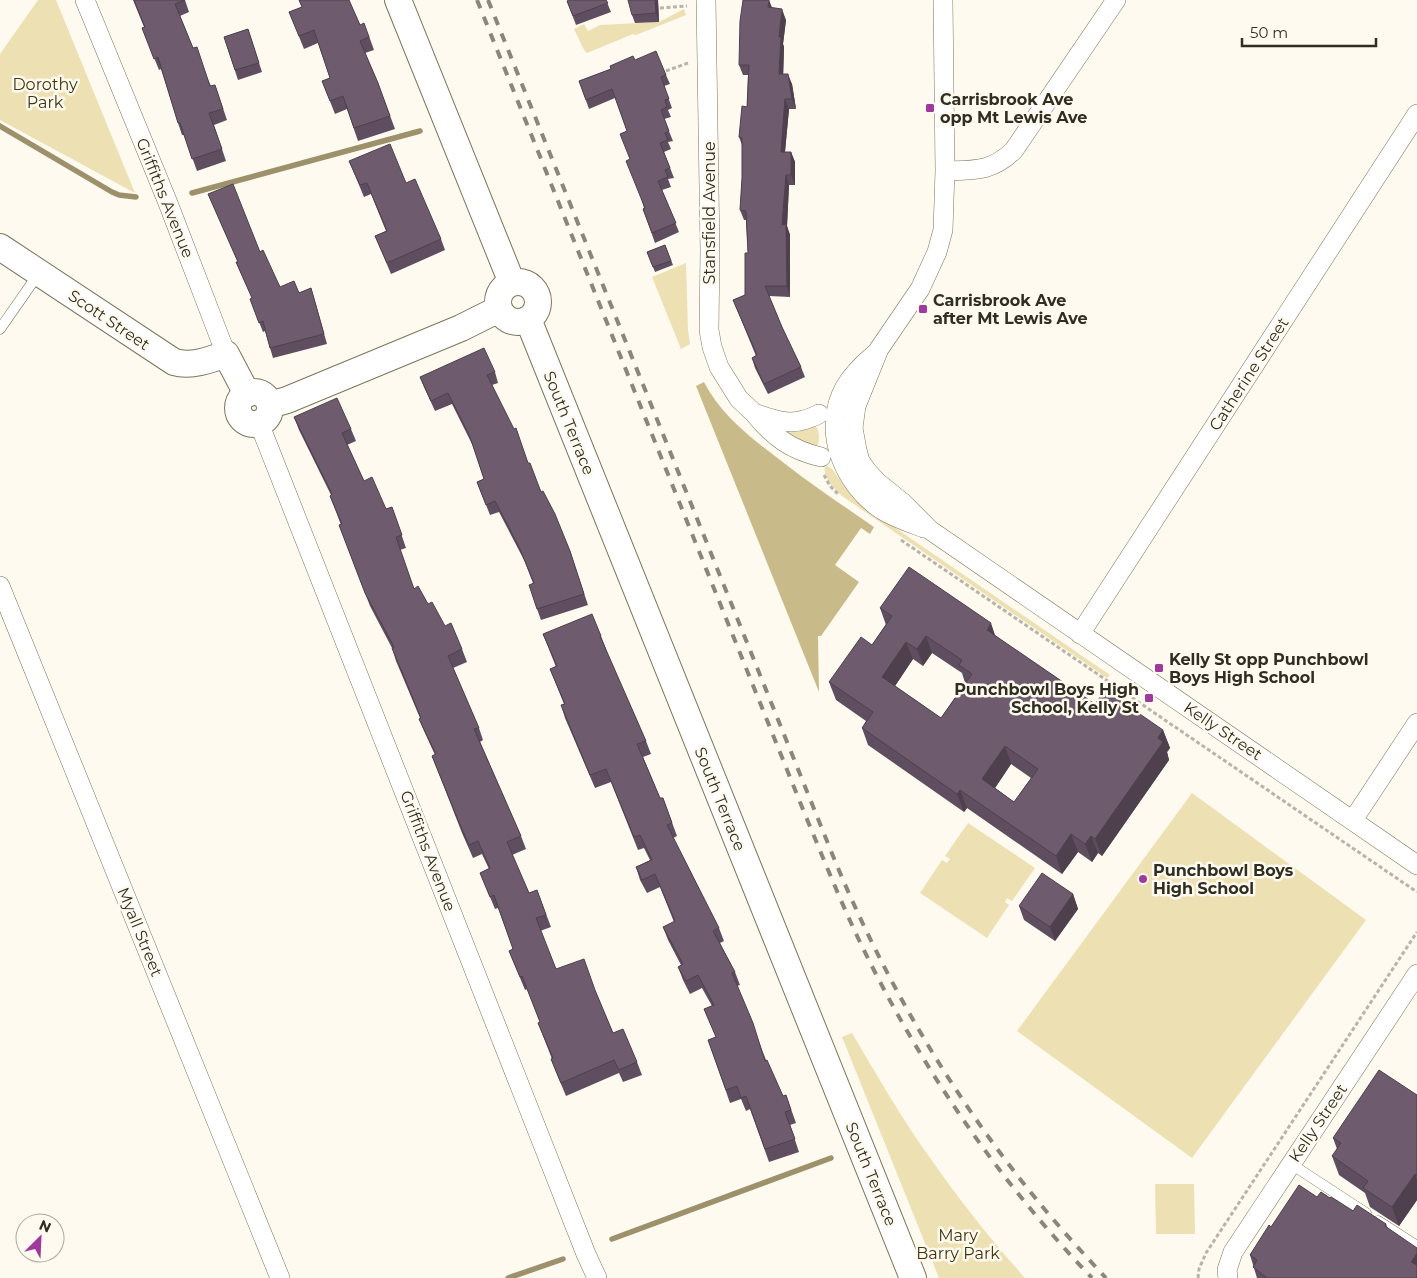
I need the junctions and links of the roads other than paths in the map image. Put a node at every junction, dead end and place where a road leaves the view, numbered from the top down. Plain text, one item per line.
1 (85, 0) edge
2 (398, 0) edge
3 (706, 0) edge
4 (943, 0) edge
5 (1116, 0) edge
6 (1417, 114) edge
7 (946, 171) junction
8 (0, 247) edge
9 (39, 273) junction
10 (512, 283) junction
11 (499, 309) junction
12 (528, 319) junction
13 (0, 329) edge
14 (226, 354) junction
15 (259, 407) junction
16 (754, 414) junction
17 (819, 414) dead end
18 (822, 464) road end
19 (0, 586) edge
20 (1080, 634) junction
21 (1417, 723) edge
22 (1353, 820) junction
23 (1417, 865) edge
24 (1417, 974) edge
25 (1291, 1164) junction
26 (1417, 1246) edge
27 (1228, 1277) edge
28 (280, 1278) edge
29 (597, 1278) edge
30 (912, 1278) edge

1 - 14 street, Griffiths Avenue
2 - 10 street
3 - 16 street, Stansfield Avenue
4 - 7 street, Kelly Street
5 - 7 street
6 - 20 street, Catherine Street
7 - 20 street, Kelly Street
8 - 9 street, Scott Street
9 - 13 lane
9 - 14 street, Scott Street
10 - 11 street
10 - 12 street
11 - 12 street
11 - 15 street
12 - 30 street, South Terrace
14 - 15 street, Griffiths Avenue
15 - 29 street, Griffiths Avenue
16 - 17 street
16 - 18 street, Stansfield Avenue
19 - 28 street, Myall Street
20 - 22 street, Kelly Street
21 - 22 street
22 - 23 street, Kelly Street
24 - 25 street, Kelly Street
25 - 26 lane
25 - 27 street, Kelly Street

